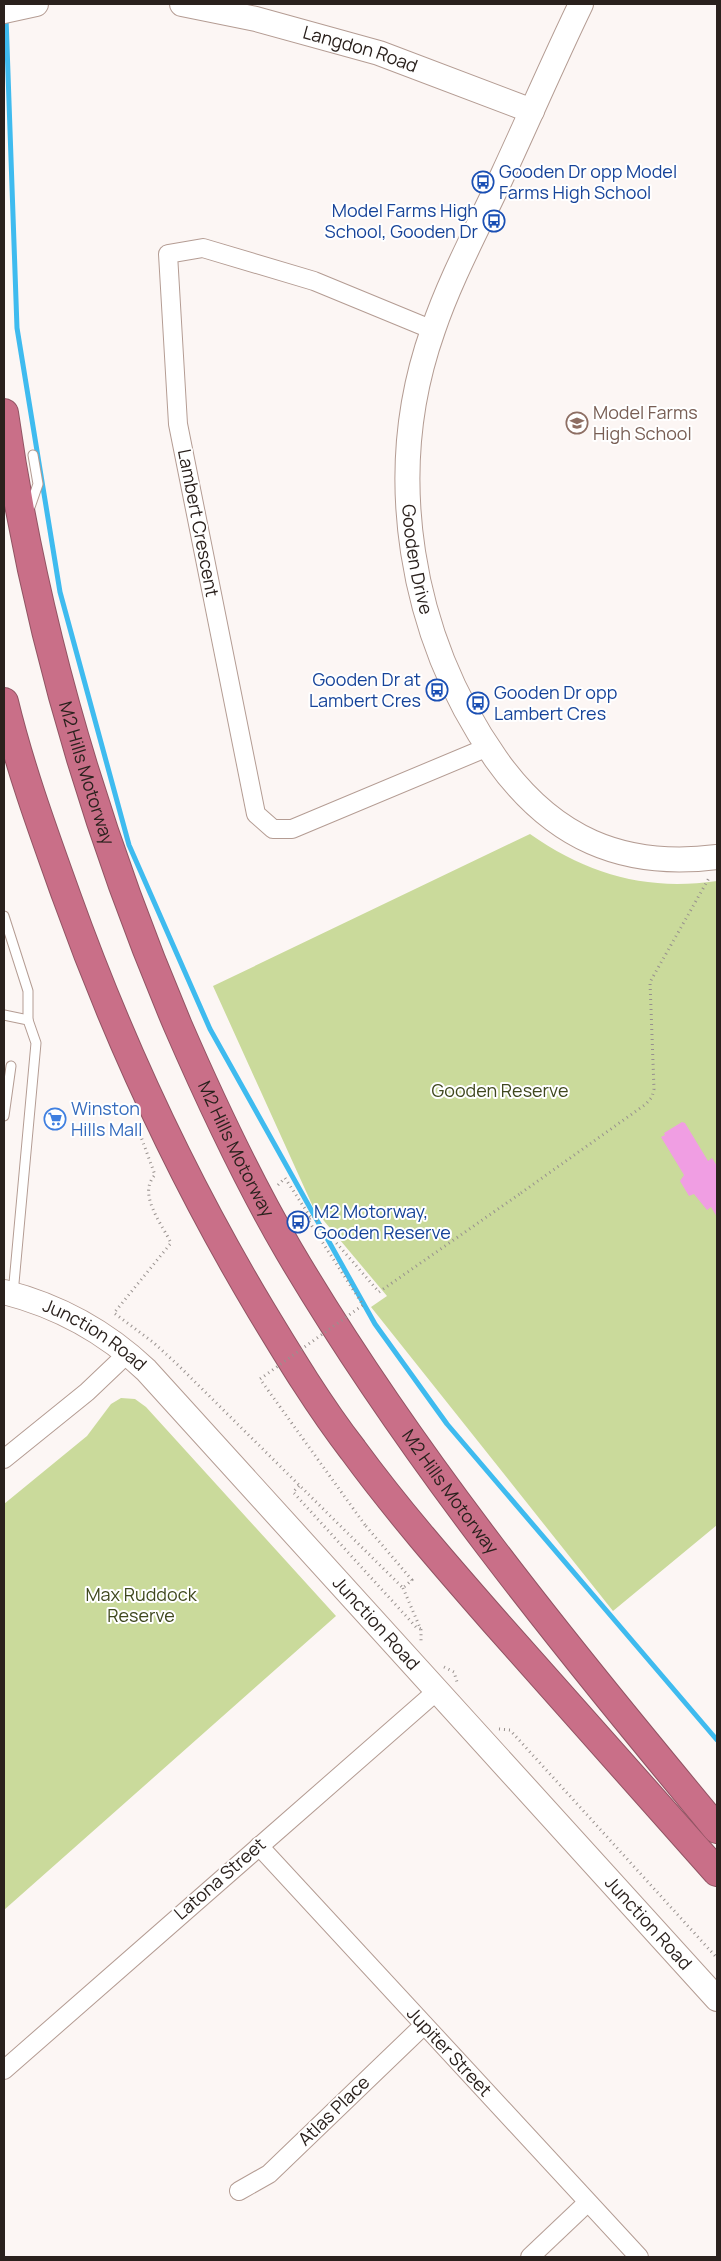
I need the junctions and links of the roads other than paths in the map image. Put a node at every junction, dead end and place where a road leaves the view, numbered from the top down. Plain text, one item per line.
1 (36, 4) edge
2 (182, 4) edge
3 (581, 4) edge
4 (7, 10) edge
5 (532, 111) junction
6 (433, 330) junction
7 (4, 413) edge
8 (33, 455) dead end
9 (23, 529) junction
10 (4, 702) edge
11 (488, 747) junction
12 (713, 868) edge
13 (4, 916) edge
14 (4, 1016) edge
15 (28, 1020) junction
16 (12, 1066) dead end
17 (4, 1116) edge
18 (8, 1293) edge
19 (128, 1353) junction
20 (4, 1459) edge
21 (448, 1687) junction
22 (717, 1829) edge
23 (259, 1846) junction
24 (717, 1872) edge
25 (717, 1999) edge
26 (424, 2025) junction
27 (4, 2070) edge
28 (238, 2191) dead end
29 (587, 2202) junction
30 (530, 2257) edge
31 (639, 2257) edge

1 - 4 street
2 - 5 street, Langdon Road
3 - 5 street, Gooden Drive
5 - 6 street, Gooden Drive
6 - 11 street, Gooden Drive
6 - 11 street, Lambert Crescent
7 - 9 highway, M2 Hills Motorway
8 - 9 lane
9 - 22 highway, M2 Hills Motorway
10 - 24 highway
11 - 12 street, Gooden Drive
13 - 15 lane
14 - 15 lane
15 - 18 lane
16 - 17 lane
18 - 19 street, Junction Road
19 - 20 street
19 - 21 street, Junction Road
21 - 23 street, Latona Street
21 - 25 street, Junction Road
23 - 26 street, Jupiter Street
23 - 27 street, Latona Street
26 - 28 street, Atlas Place
26 - 29 street, Jupiter Street
29 - 30 street
29 - 31 street, Jupiter Street

